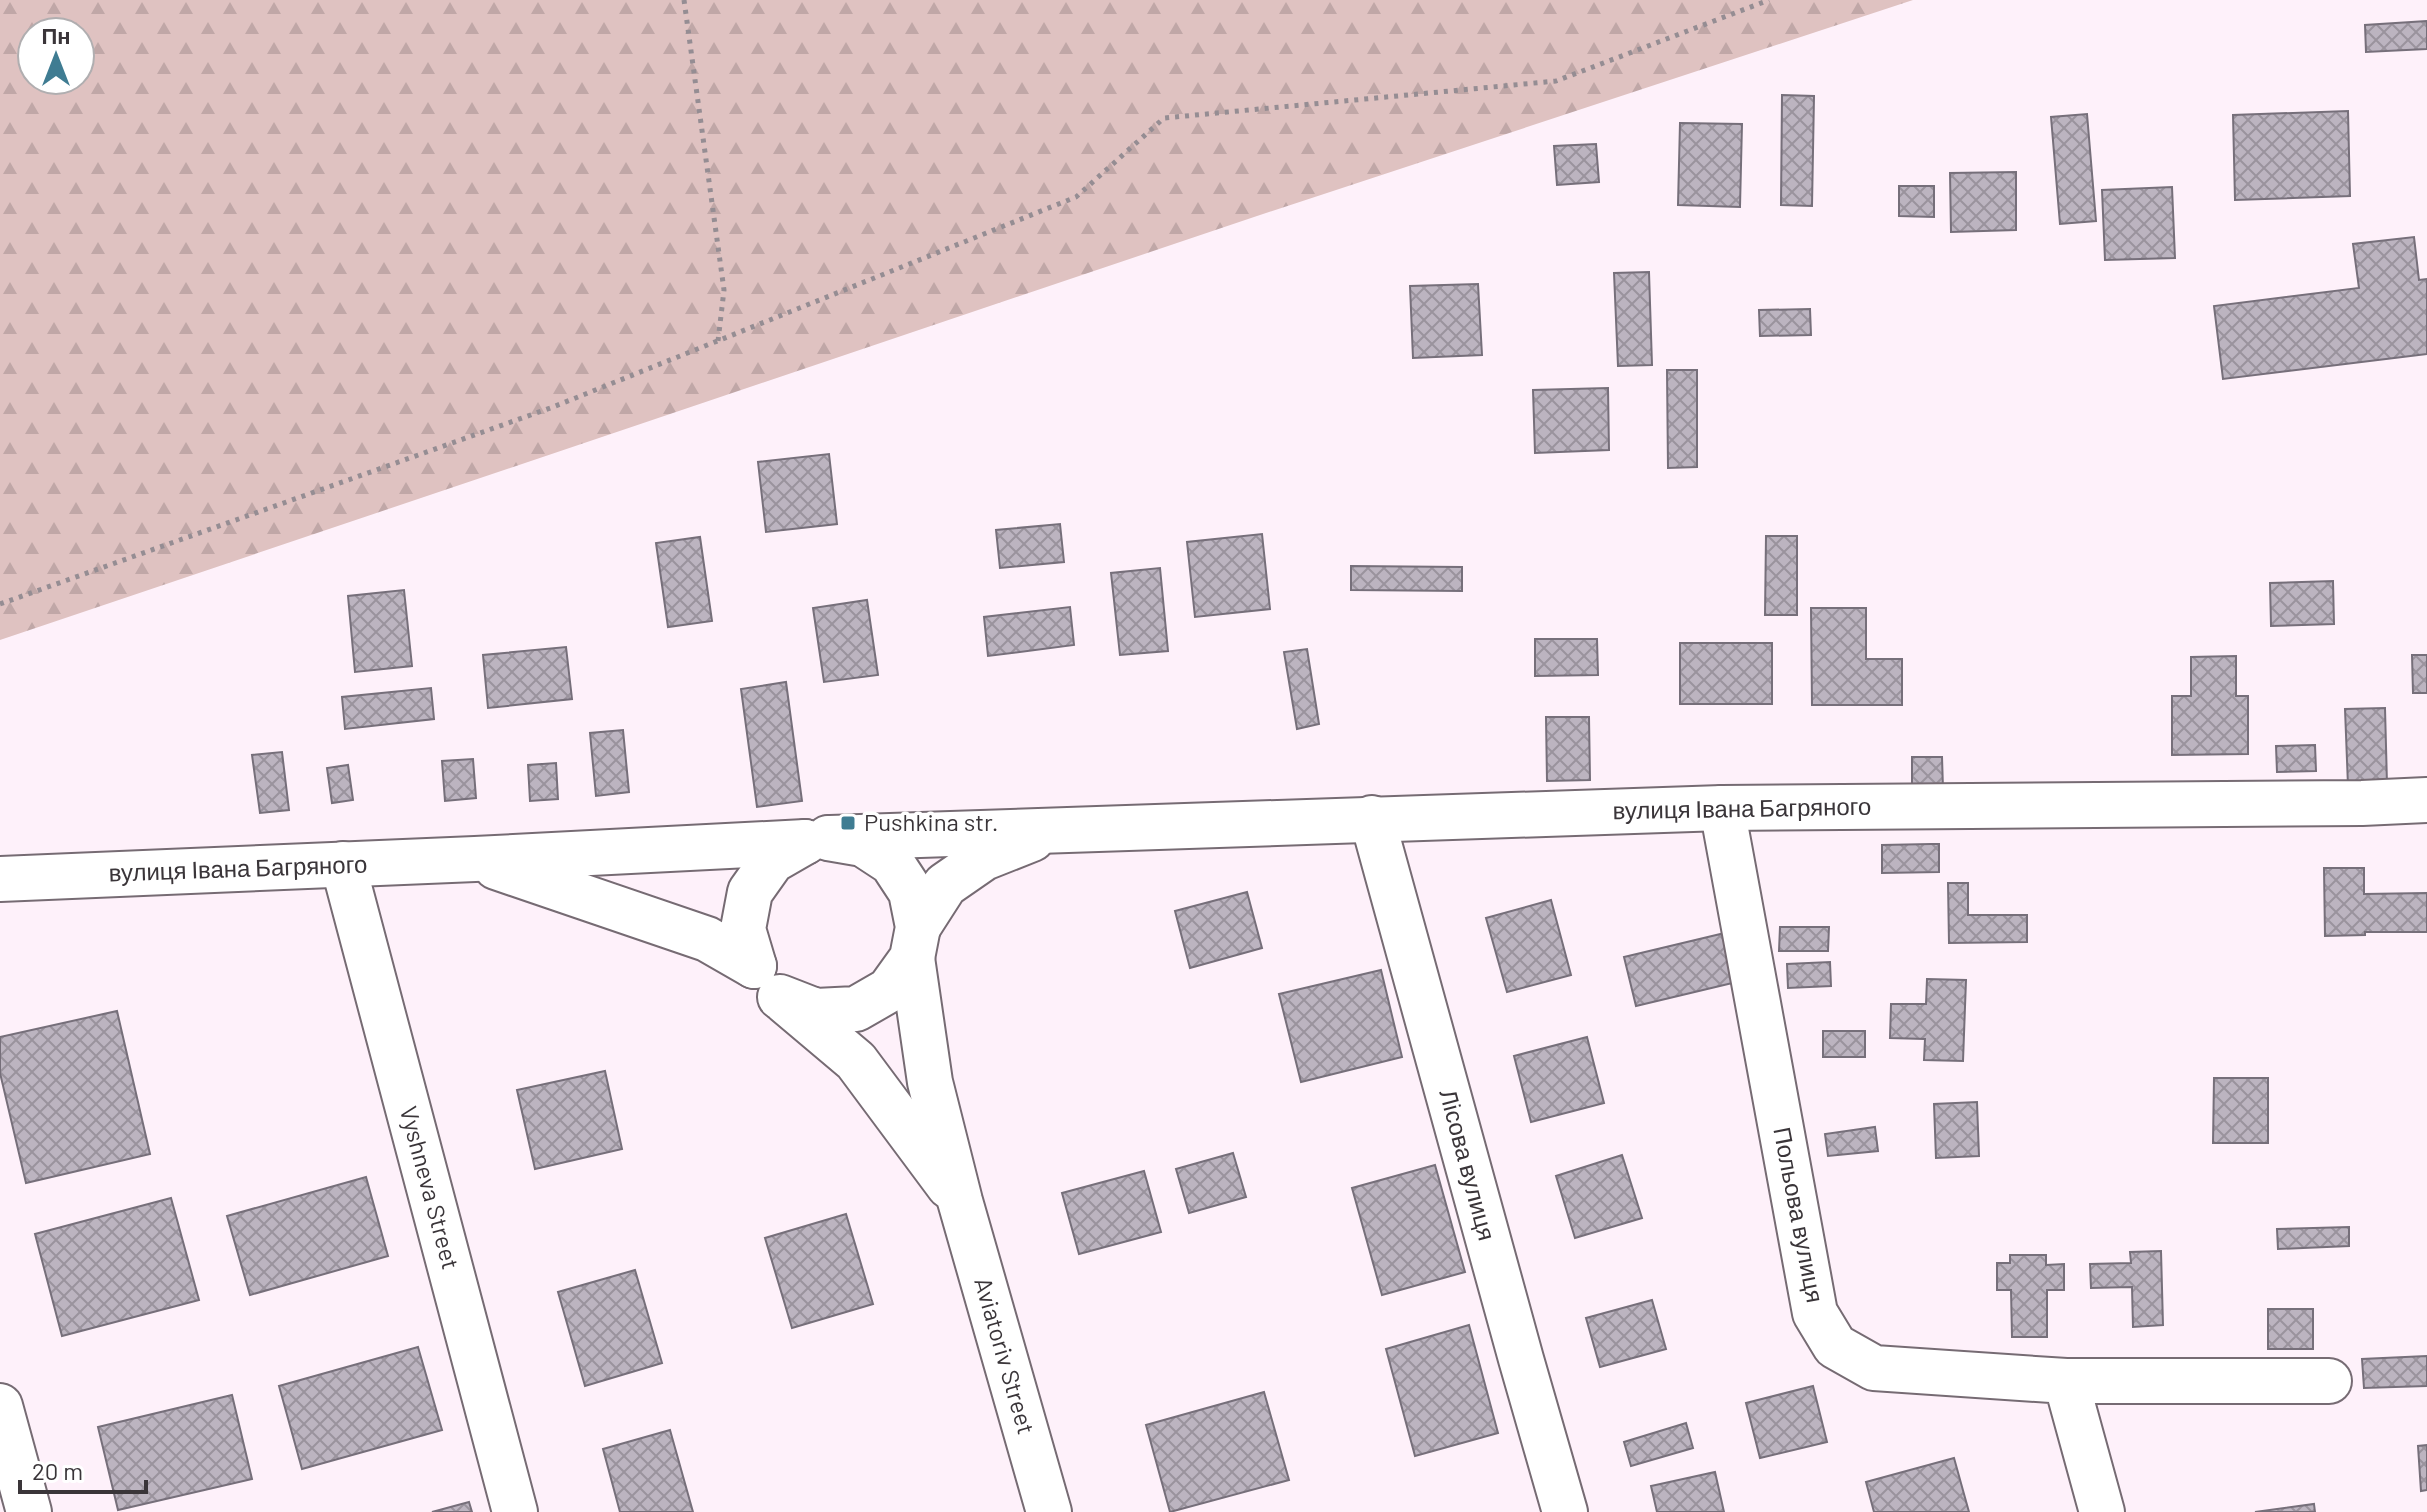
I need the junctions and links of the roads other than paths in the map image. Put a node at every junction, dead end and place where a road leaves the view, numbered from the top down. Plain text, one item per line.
1 (2427, 800) edge
2 (1722, 808) junction
3 (1372, 818) junction
4 (1057, 829) junction
5 (817, 840) junction
6 (475, 859) junction
7 (343, 864) junction
8 (0, 879) edge
9 (915, 942) junction
10 (767, 981) junction
11 (960, 1201) junction
12 (2066, 1381) junction
13 (2329, 1381) dead end
14 (0, 1406) edge
15 (29, 1512) edge
16 (515, 1512) edge
17 (1049, 1512) edge
18 (1565, 1512) edge
19 (2102, 1512) edge

1 - 2 street, вулиця Івана Багряного
2 - 3 street, вулиця Івана Багряного
2 - 12 street, Польова вулиця
3 - 4 street, вулиця Івана Багряного
3 - 18 street, Лісова вулиця
4 - 5 street, вулиця Івана Багряного
4 - 9 street, вулиця Івана Багряного
5 - 6 street, вулиця Івана Багряного
5 - 9 street
5 - 10 street
6 - 7 street, вулиця Івана Багряного
6 - 10 street, вулиця Івана Багряного
7 - 8 street, вулиця Івана Багряного
7 - 16 street, Vyshneva Street
9 - 10 street
9 - 11 street, Aviatoriv Street
10 - 11 street, Aviatoriv Street
11 - 17 street, Aviatoriv Street
12 - 13 street, Польова вулиця
12 - 19 street
14 - 15 street

